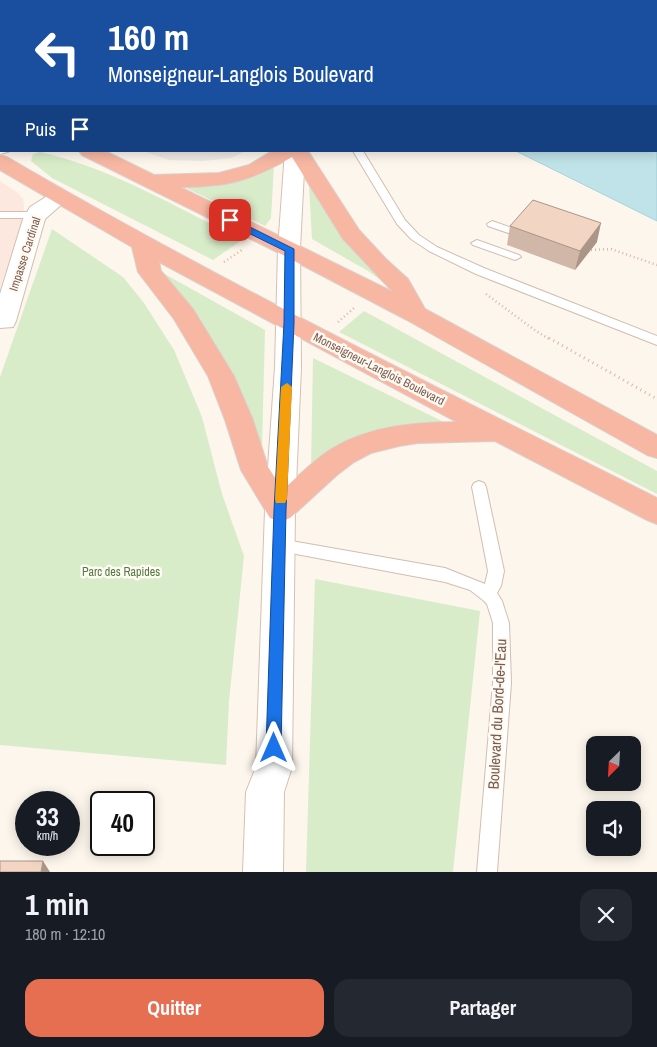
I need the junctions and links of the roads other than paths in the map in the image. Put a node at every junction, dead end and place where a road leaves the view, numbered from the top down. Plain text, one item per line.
1 (90, 152) edge
2 (285, 152) edge
3 (296, 152) edge
4 (297, 152) edge
5 (359, 152) edge
6 (0, 161) edge
7 (151, 182) junction
8 (59, 196) junction
9 (37, 214) junction
10 (0, 218) edge
11 (492, 224) dead end
12 (517, 233) edge
13 (142, 243) junction
14 (477, 243) dead end
15 (289, 249) junction
16 (515, 257) dead end
17 (416, 314) junction
18 (4, 320) dead end
19 (289, 323) junction
20 (657, 341) edge
21 (499, 430) junction
22 (657, 448) edge
23 (479, 487) dead end
24 (280, 510) junction
25 (657, 512) edge
26 (280, 544) junction
27 (486, 593) junction
28 (263, 872) edge
29 (487, 872) edge

1 - 7 highway
2 - 7 highway
3 - 15 street
4 - 17 highway
5 - 20 lane
6 - 8 highway, Monseigneur-Langlois Boulevard
7 - 15 highway
8 - 9 street, Impasse Cardinal
8 - 13 highway, Monseigneur-Langlois Boulevard
9 - 10 lane
9 - 18 street, Impasse Cardinal
11 - 12 lane
13 - 19 highway, Monseigneur-Langlois Boulevard
13 - 24 highway
14 - 16 lane
15 - 17 highway
15 - 19 street
17 - 22 highway
19 - 21 highway, Monseigneur-Langlois Boulevard
19 - 24 street
21 - 24 highway
21 - 25 highway, Monseigneur-Langlois Boulevard
23 - 27 lane
24 - 26 street
26 - 27 lane, Boulevard du Bord-de-l'Eau
26 - 28 street
27 - 29 lane, Boulevard du Bord-de-l'Eau

